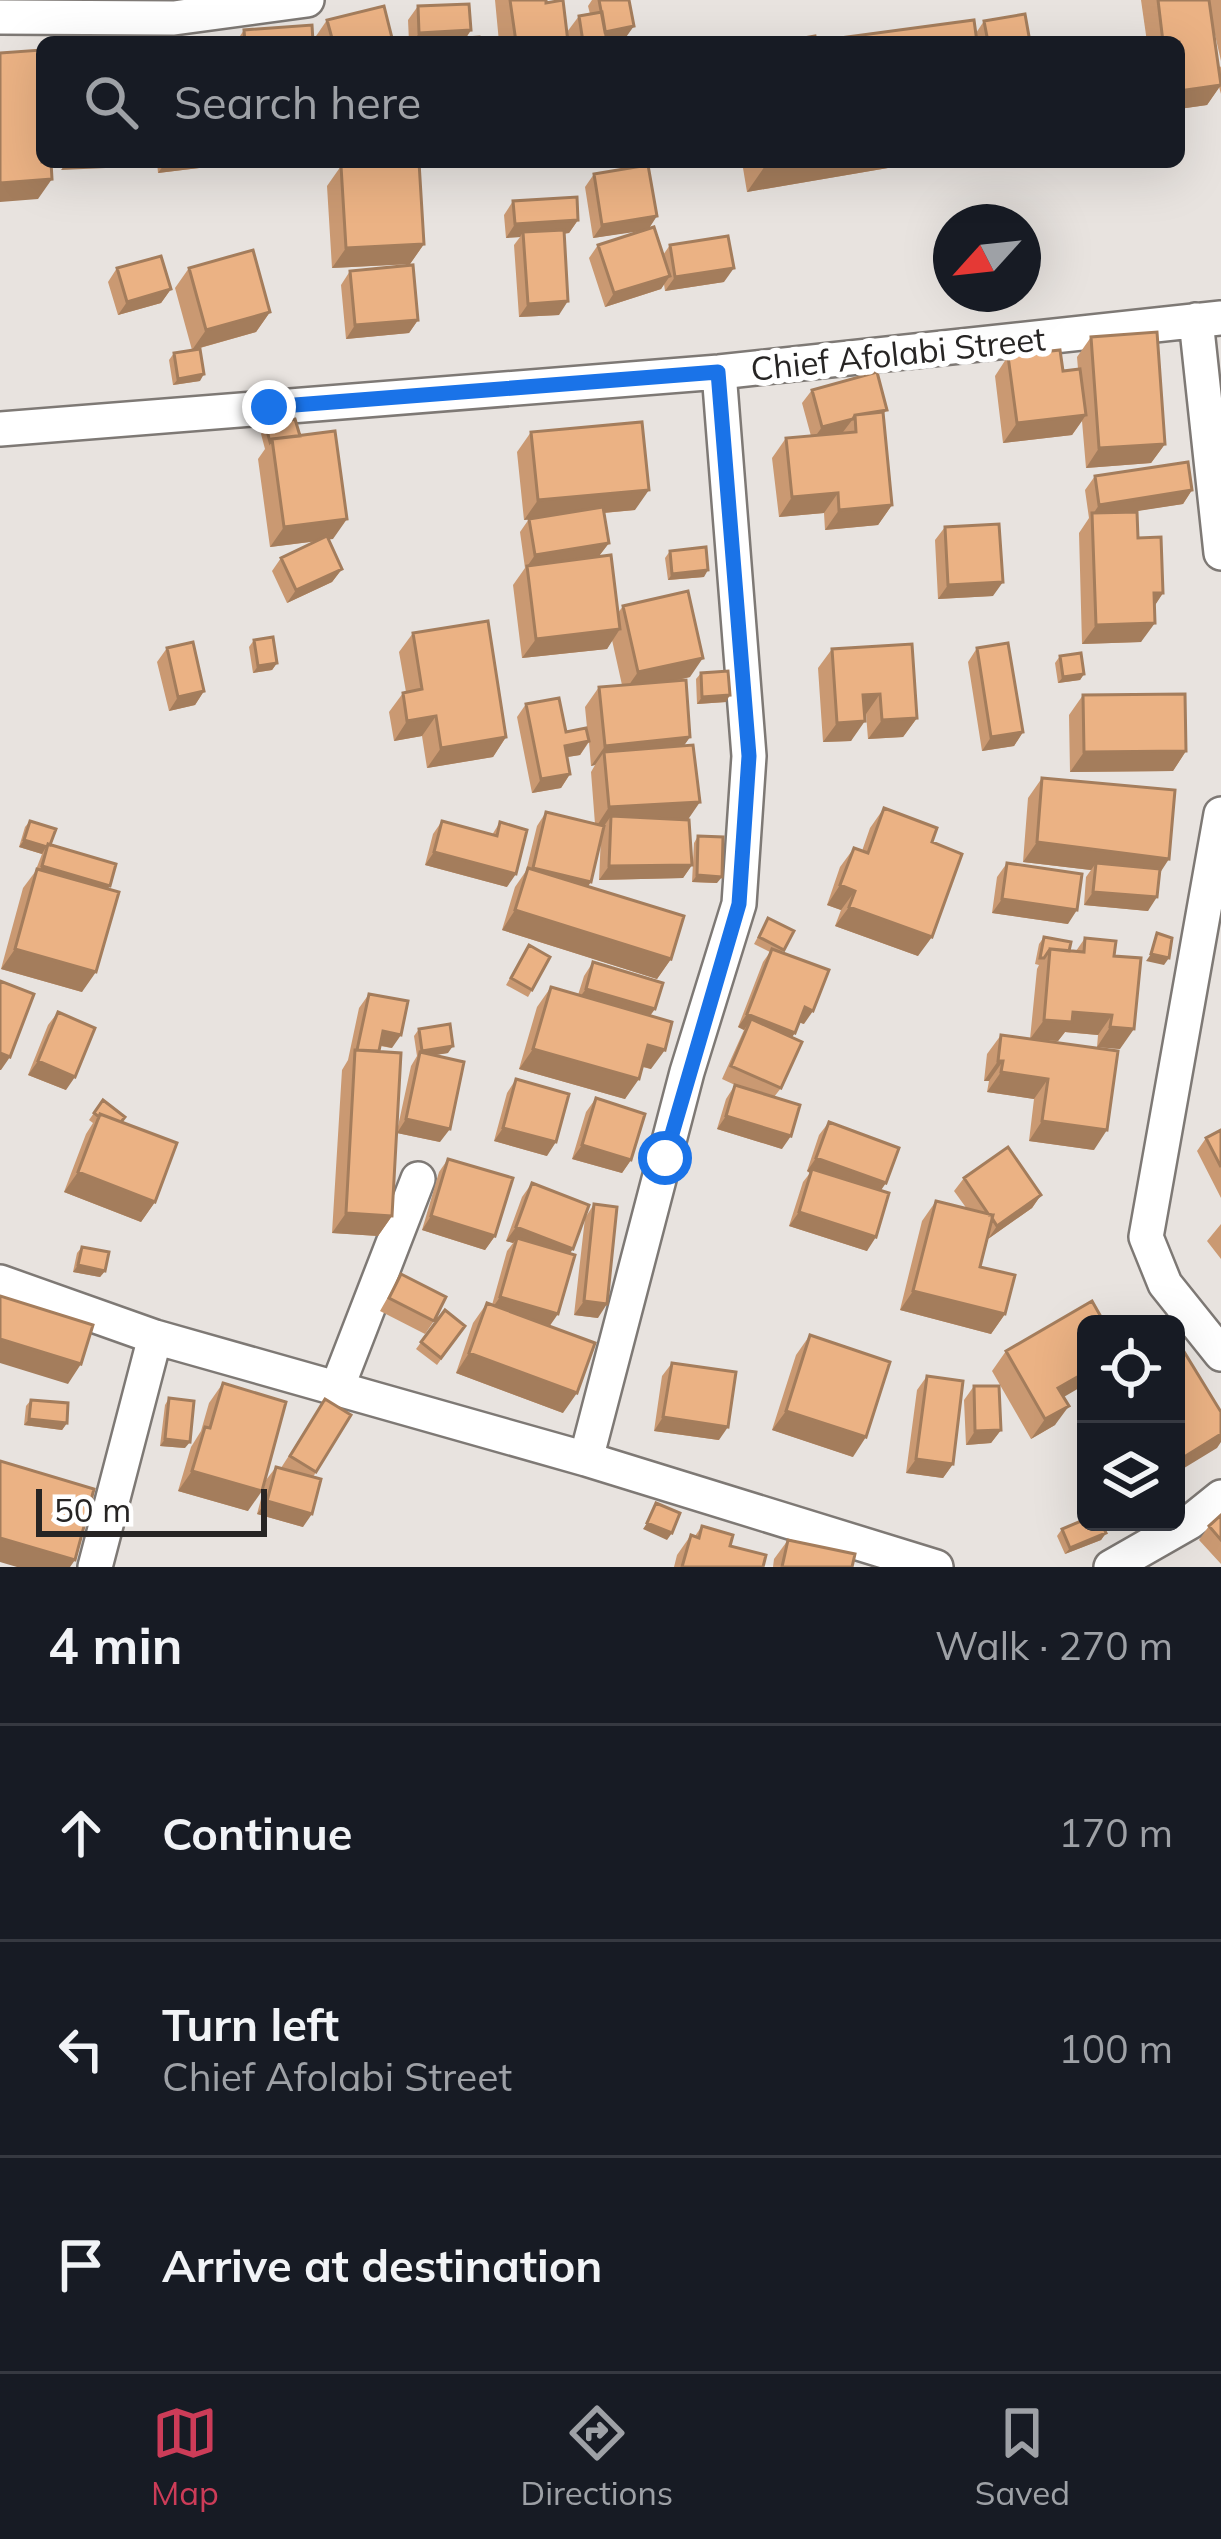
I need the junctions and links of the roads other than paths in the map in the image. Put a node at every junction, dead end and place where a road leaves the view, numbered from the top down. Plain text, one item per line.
1 (307, 0) edge
2 (0, 17) edge
3 (1208, 319) edge
4 (718, 372) junction
5 (0, 429) edge
6 (1221, 553) edge
7 (1221, 814) edge
8 (418, 1178) dead end
9 (0, 1282) edge
10 (154, 1337) junction
11 (1221, 1354) edge
12 (337, 1388) junction
13 (586, 1459) junction
14 (1221, 1497) edge
15 (95, 1567) edge
16 (936, 1567) edge
17 (1111, 1567) edge

1 - 2 street
3 - 4 street, Chief Afolabi Street
3 - 6 street
4 - 5 street, Chief Afolabi Street
4 - 13 street
7 - 11 street
8 - 12 street
9 - 10 street
10 - 12 street
10 - 15 street
12 - 13 street
13 - 16 street
14 - 17 street

